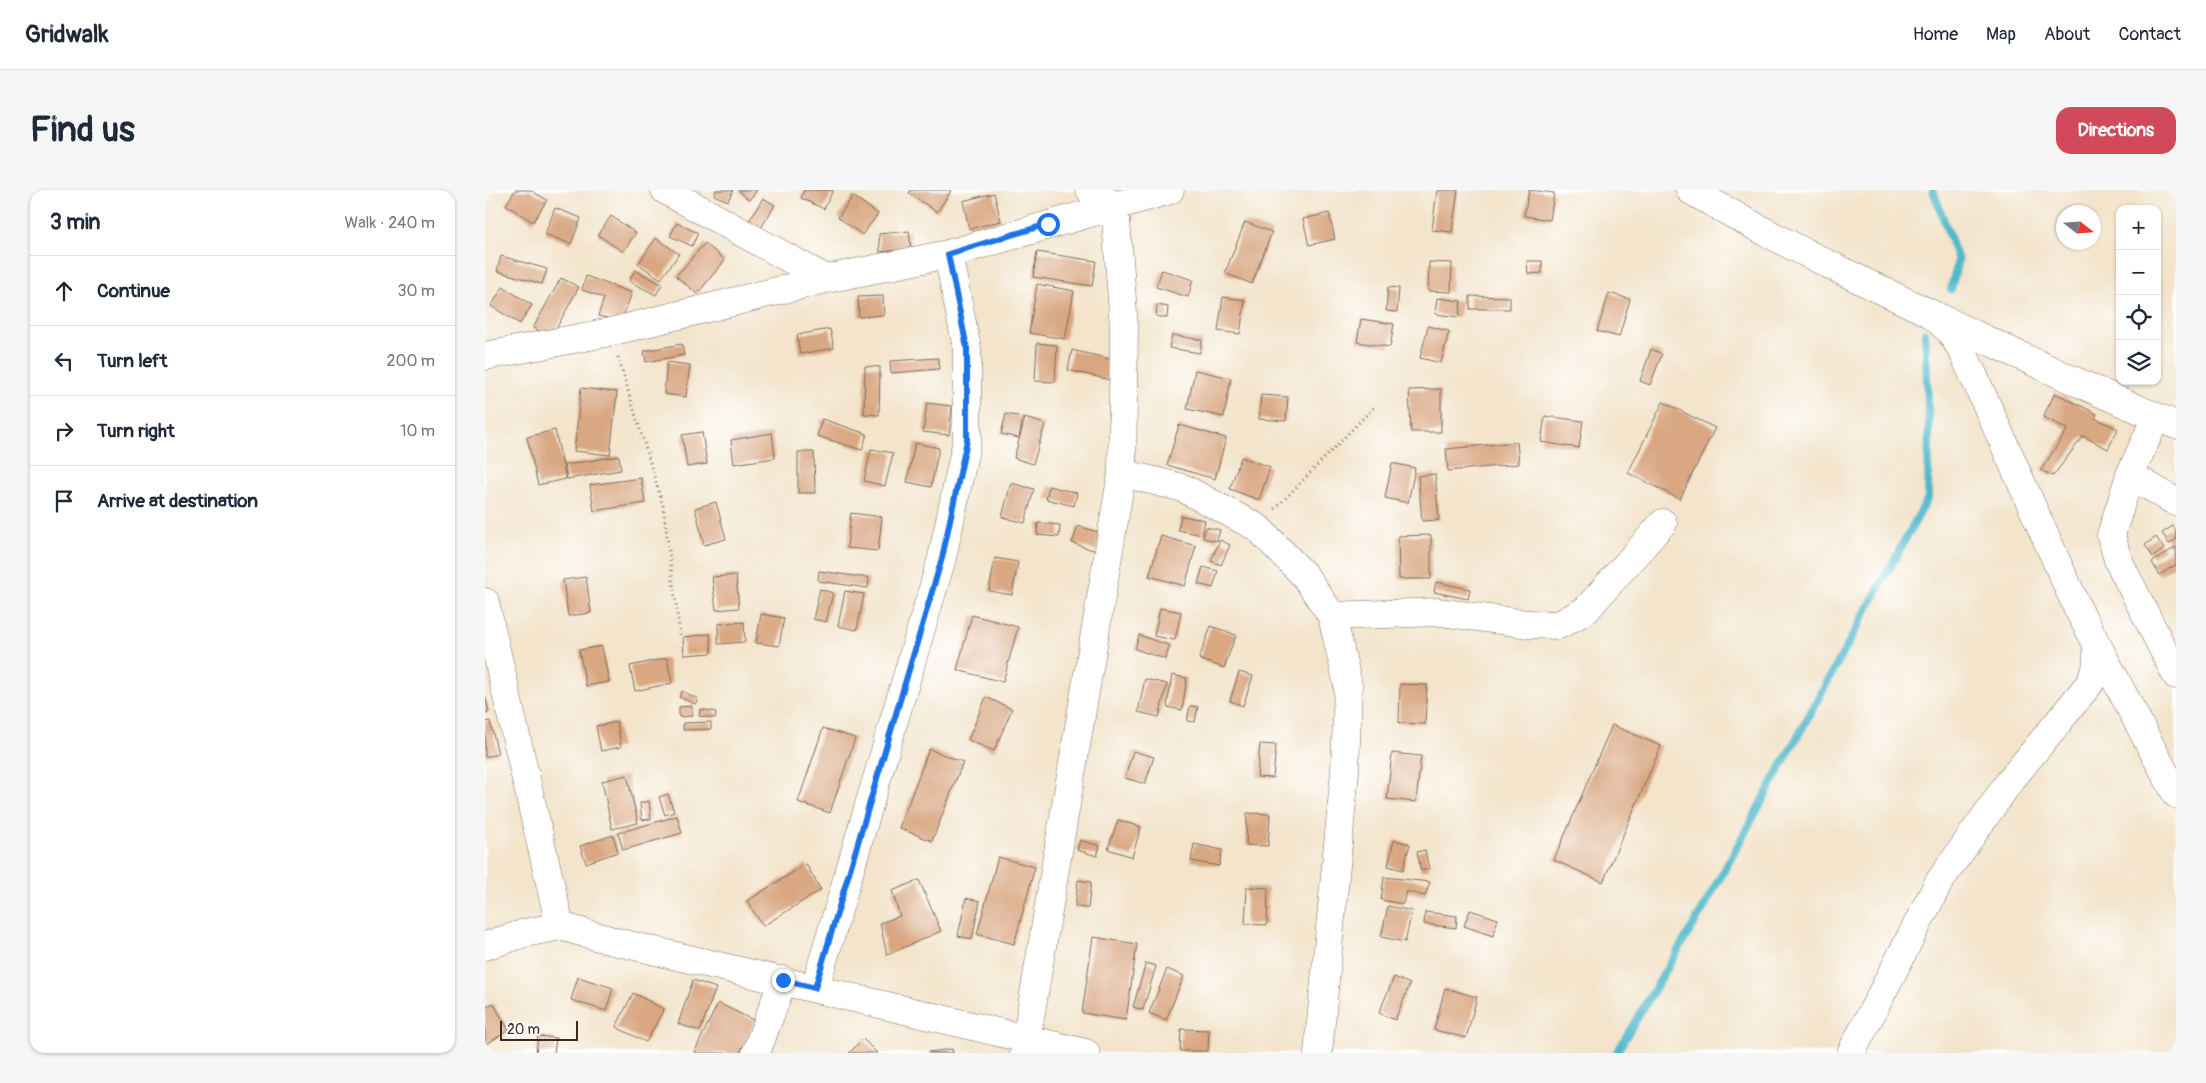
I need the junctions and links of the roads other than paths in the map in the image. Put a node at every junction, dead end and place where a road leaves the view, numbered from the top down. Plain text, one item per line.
1 (665, 190) edge
2 (1090, 190) edge
3 (1170, 190) edge
4 (1690, 190) edge
5 (1115, 206) junction
6 (948, 254) junction
7 (826, 280) junction
8 (1931, 314) junction
9 (485, 356) edge
10 (2166, 421) edge
11 (1122, 473) junction
12 (2129, 474) junction
13 (2176, 502) edge
14 (1663, 522) dead end
15 (485, 602) edge
16 (1331, 616) junction
17 (2097, 647) junction
18 (2176, 675) edge
19 (2176, 794) edge
20 (561, 926) junction
21 (485, 946) edge
22 (783, 980) junction
23 (815, 988) junction
24 (1025, 1045) edge
25 (756, 1053) edge
26 (1086, 1053) edge
27 (1318, 1053) edge
28 (1851, 1053) edge

1 - 7 street
2 - 5 street
3 - 5 street
4 - 8 street
5 - 6 street
5 - 11 street
6 - 7 street
6 - 23 street
7 - 9 street
8 - 10 street
8 - 17 street
10 - 12 street
11 - 16 street
11 - 24 street
12 - 13 street
12 - 18 street
14 - 16 street
15 - 20 street
16 - 27 street
17 - 19 street
17 - 28 street
20 - 21 street
20 - 22 street
22 - 23 street
22 - 25 street
23 - 24 street
24 - 26 street

